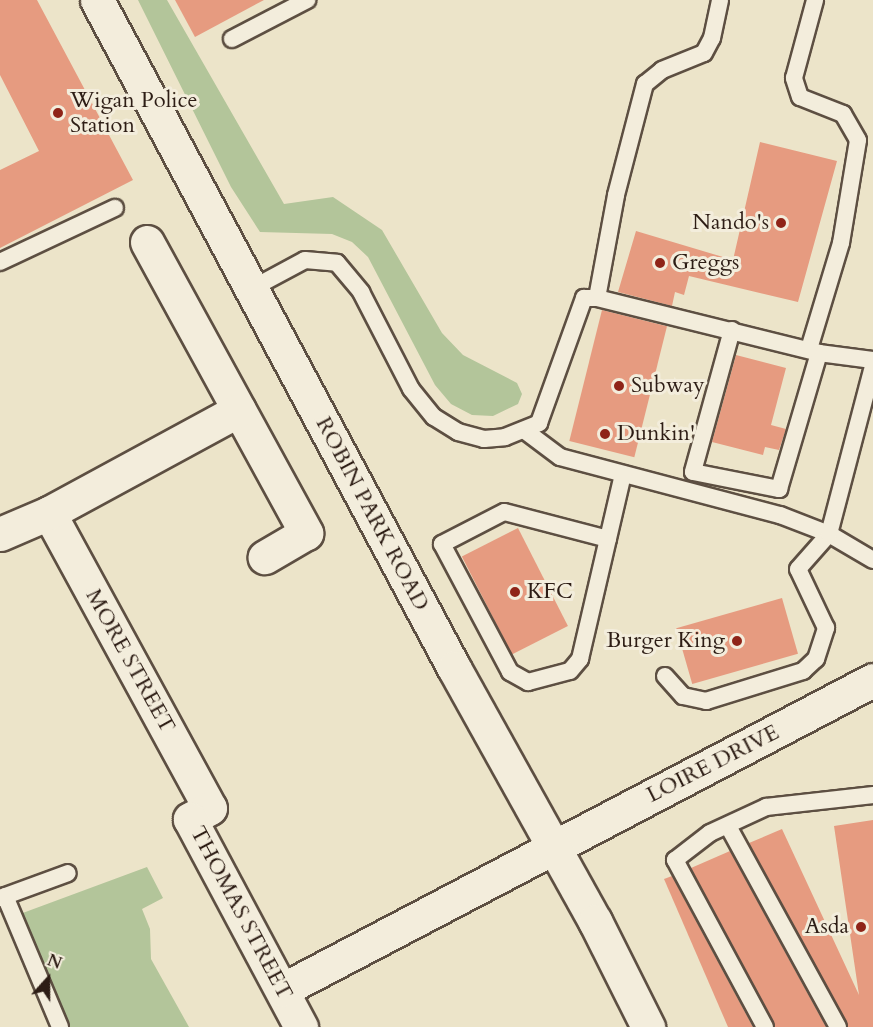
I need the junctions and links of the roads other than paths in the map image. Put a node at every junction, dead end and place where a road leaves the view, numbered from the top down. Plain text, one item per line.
1 (97, 0) edge
2 (307, 0) edge
3 (720, 0) edge
4 (814, 0) edge
5 (232, 39) dead end
6 (115, 208) dead end
7 (147, 242) dead end
8 (0, 262) edge
9 (251, 289) junction
10 (597, 298) junction
11 (732, 330) junction
12 (814, 351) junction
13 (873, 360) edge
14 (873, 366) edge
15 (239, 410) junction
16 (524, 429) junction
17 (623, 474) junction
18 (49, 513) junction
19 (3, 524) edge
20 (829, 534) junction
21 (608, 539) junction
22 (265, 557) dead end
23 (873, 560) edge
24 (665, 676) dead end
25 (873, 680) edge
26 (873, 795) edge
27 (210, 808) joint
28 (728, 826) junction
29 (554, 847) junction
30 (68, 873) dead end
31 (3, 897) edge
32 (282, 990) junction
33 (60, 1027) edge
34 (301, 1027) edge
35 (648, 1027) edge
36 (765, 1027) edge
37 (838, 1027) edge

1 - 9 street, ROBIN PARK ROAD
2 - 5 lane
3 - 10 lane
4 - 12 lane
6 - 8 lane
7 - 15 street
9 - 16 lane
9 - 29 street, ROBIN PARK ROAD
10 - 11 lane
10 - 16 lane
11 - 12 lane
11 - 12 lane
12 - 13 lane
14 - 20 lane
15 - 18 street
15 - 22 street
16 - 17 lane
17 - 20 lane
17 - 21 lane
18 - 19 street
18 - 27 street, MORE STREET
20 - 23 lane
20 - 24 lane
21 - 21 lane
25 - 29 street, LOIRE DRIVE
26 - 28 lane
27 - 32 street, THOMAS STREET
28 - 36 lane
28 - 37 lane
29 - 32 street, LOIRE DRIVE
29 - 35 street, ROBIN PARK ROAD
30 - 31 lane
31 - 33 lane
32 - 34 street, THOMAS STREET

